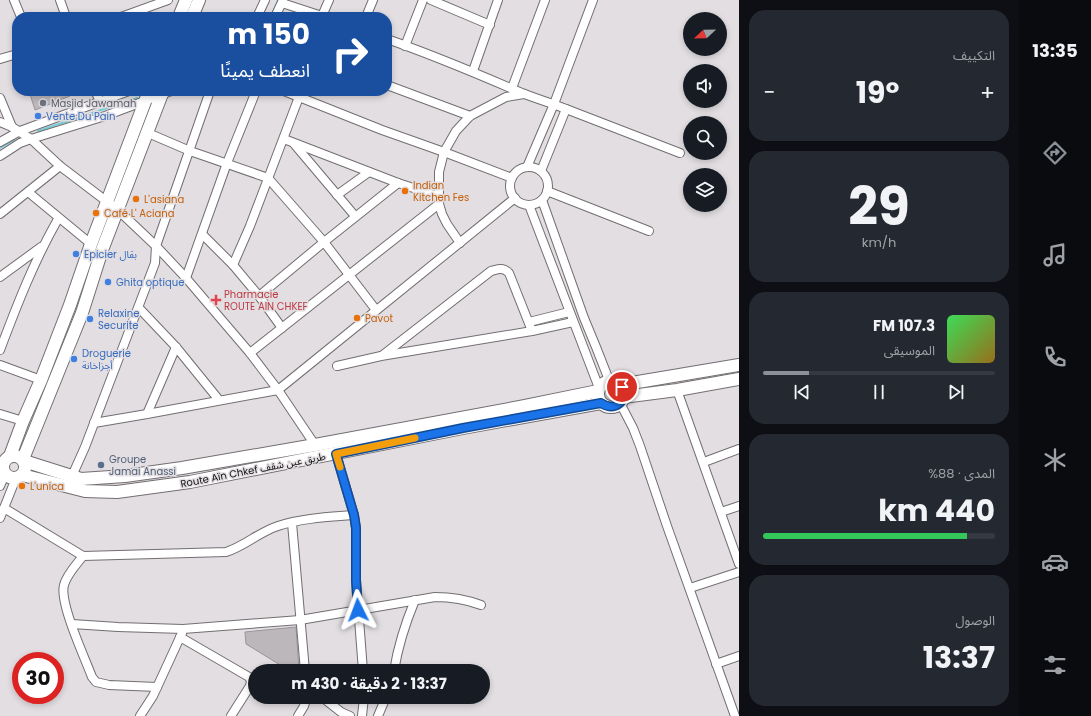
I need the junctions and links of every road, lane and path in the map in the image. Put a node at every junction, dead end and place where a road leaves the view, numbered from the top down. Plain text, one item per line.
1 (14, 0) edge
2 (60, 0) edge
3 (168, 0) edge
4 (186, 0) edge
5 (199, 0) edge
6 (265, 0) edge
7 (329, 0) edge
8 (374, 0) edge
9 (423, 0) edge
10 (431, 0) edge
11 (498, 0) edge
12 (593, 0) edge
13 (543, 1) edge
14 (282, 2) edge
15 (18, 12) edge
16 (64, 12) edge
17 (135, 12) edge
18 (181, 12) edge
19 (194, 12) edge
20 (259, 12) edge
21 (277, 12) edge
22 (311, 12) edge
23 (324, 12) edge
24 (368, 12) edge
25 (490, 25) junction
26 (392, 41) edge
27 (405, 46) junction
28 (12, 55) edge
29 (0, 59) edge
30 (473, 71) junction
31 (392, 87) edge
32 (512, 88) junction
33 (525, 94) junction
34 (98, 96) edge
35 (114, 96) edge
36 (147, 96) edge
37 (163, 96) edge
38 (208, 96) edge
39 (254, 96) edge
40 (298, 96) edge
41 (305, 96) edge
42 (0, 98) edge
43 (303, 98) junction
44 (100, 101) junction
45 (554, 104) junction
46 (566, 109) junction
47 (470, 116) junction
48 (0, 122) edge
49 (12, 127) junction
50 (20, 131) junction
51 (148, 133) junction
52 (31, 139) junction
53 (284, 139) junction
54 (0, 142) edge
55 (294, 144) junction
56 (190, 151) junction
57 (444, 152) junction
58 (680, 153) dead end
59 (0, 156) edge
60 (227, 164) junction
61 (60, 166) junction
62 (527, 167) junction
63 (540, 170) junction
64 (369, 172) junction
65 (268, 178) junction
66 (512, 178) junction
67 (398, 183) junction
68 (547, 191) junction
69 (28, 192) junction
70 (337, 195) junction
71 (515, 198) junction
72 (438, 200) junction
73 (542, 200) junction
74 (107, 202) junction
75 (529, 205) junction
76 (118, 210) junction
77 (0, 214) edge
78 (355, 216) junction
79 (58, 218) junction
80 (649, 231) dead end
81 (202, 234) junction
82 (324, 242) junction
83 (460, 243) junction
84 (91, 244) junction
85 (43, 246) junction
86 (156, 246) junction
87 (233, 265) junction
88 (349, 275) junction
89 (0, 277) edge
90 (186, 278) junction
91 (259, 296) junction
92 (139, 308) junction
93 (376, 310) junction
94 (570, 312) junction
95 (528, 322) junction
96 (573, 322) junction
97 (282, 328) junction
98 (532, 331) junction
99 (176, 348) junction
100 (0, 350) edge
101 (250, 353) junction
102 (381, 356) junction
103 (0, 365) edge
104 (739, 365) edge
105 (337, 366) dead end
106 (41, 380) junction
107 (739, 380) edge
108 (615, 382) junction
109 (598, 389) junction
110 (278, 390) junction
111 (677, 390) junction
112 (220, 400) junction
113 (622, 400) junction
114 (601, 403) junction
115 (0, 414) edge
116 (148, 414) junction
117 (23, 421) junction
118 (94, 423) junction
119 (315, 445) junction
120 (739, 449) edge
121 (336, 454) junction
122 (6, 456) edge
123 (23, 460) junction
124 (704, 462) junction
125 (9, 473) edge
126 (72, 476) junction
127 (0, 486) edge
128 (739, 506) edge
129 (4, 508) junction
130 (721, 512) junction
131 (354, 515) junction
132 (0, 518) edge
133 (292, 523) junction
134 (82, 556) junction
135 (739, 564) edge
136 (739, 572) edge
137 (690, 588) junction
138 (415, 600) junction
139 (481, 605) dead end
140 (358, 610) junction
141 (300, 620) junction
142 (72, 624) junction
143 (183, 629) junction
144 (180, 637) junction
145 (739, 656) edge
146 (304, 664) edge
147 (362, 664) edge
148 (395, 664) edge
149 (716, 664) junction
150 (157, 687) junction
151 (305, 704) edge
152 (331, 704) edge
153 (363, 704) edge
154 (383, 704) edge
155 (140, 716) edge
156 (231, 716) edge
157 (298, 716) edge
158 (350, 716) edge
159 (362, 716) edge
160 (378, 716) edge
161 (736, 716) edge

1 - 15 street
2 - 16 street
3 - 17 street
4 - 18 main road
5 - 19 main road
6 - 20 street
7 - 23 street
8 - 24 street
9 - 27 street
10 - 25 street
11 - 25 street
12 - 45 street
13 - 32 street
14 - 21 street
14 - 22 street
25 - 30 street
26 - 27 street
27 - 30 street
28 - 29 street
30 - 32 street
31 - 47 street
32 - 33 street
33 - 45 street
33 - 47 street
34 - 44 street
35 - 44 street
36 - 52 street
36 - 74 main road
37 - 51 main road
38 - 56 street
39 - 60 street
40 - 43 street
41 - 43 street
42 - 49 street
43 - 53 street
43 - 57 street
44 - 50 street
45 - 46 street
45 - 62 street
46 - 58 street
46 - 63 street
47 - 57 street
48 - 49 street
49 - 50 street
50 - 52 street
50 - 54 street
51 - 56 street
51 - 76 main road
52 - 59 street
52 - 61 street
53 - 55 street
53 - 65 street
55 - 64 street
55 - 70 street
56 - 60 street
56 - 86 street
57 - 66 street
57 - 72 street
60 - 65 street
60 - 81 street
61 - 69 street
61 - 74 street
62 - 63 street
62 - 66 street
63 - 68 street
64 - 67 street
64 - 70 street
65 - 82 street
65 - 87 street
66 - 71 street
67 - 72 street
67 - 78 street
68 - 73 street
68 - 80 street
69 - 77 street
69 - 79 street
70 - 78 street
71 - 75 street
71 - 83 street
72 - 83 street
72 - 88 street
73 - 75 street
73 - 108 street
74 - 76 street
74 - 84 main road
75 - 94 street
76 - 86 street
76 - 123 main road
78 - 82 street
79 - 84 street
79 - 85 street
81 - 87 street
81 - 90 street
82 - 88 street
82 - 91 street
83 - 93 street
84 - 106 main road
85 - 89 street
85 - 100 street
86 - 90 street
86 - 92 street
87 - 91 street
88 - 93 street
88 - 97 street
90 - 101 street
91 - 97 street
92 - 99 street
92 - 118 street
93 - 110 street
94 - 95 street
94 - 96 street
95 - 98 street
95 - 102 street
96 - 98 street
96 - 109 street
97 - 101 street
98 - 102 street
99 - 112 street
99 - 116 street
101 - 110 street
102 - 105 street
103 - 106 street
104 - 108 main road
106 - 117 main road
107 - 111 main road
108 - 109 main road
108 - 113 main road
109 - 114 main road
109 - 119 main road, Route Aïn Chkef طريق عين شقف
110 - 112 street
110 - 119 street
111 - 113 main road
111 - 124 street
112 - 116 street
113 - 114 main road
113 - 137 street
114 - 121 main road, Route Aïn Chkef طريق عين شقف
115 - 117 street
116 - 118 street
117 - 122 main road
118 - 126 street
119 - 126 main road, Route Aïn Chkef طريق عين شقف
120 - 124 street
121 - 125 main road, Route Aïn Chkef طريق عين شقف
121 - 131 street
122 - 123 main road, Route Aïn Chkef طريق عين شقف
122 - 125 main road
123 - 125 main road
123 - 126 main road, Route Aïn Chkef طريق عين شقف
124 - 130 street
125 - 127 street
125 - 129 street
128 - 130 street
129 - 132 street
129 - 134 street
130 - 135 street
131 - 133 street
131 - 140 street
133 - 134 street
133 - 141 street
134 - 142 street
136 - 137 street
137 - 149 street
138 - 139 street
138 - 140 street
138 - 148 street
140 - 141 street
140 - 147 street
141 - 143 street
141 - 146 street
142 - 143 street
142 - 150 street
143 - 144 street
144 - 150 street
144 - 156 street
145 - 149 street
149 - 161 street
150 - 155 street
151 - 157 street
152 - 158 street
153 - 159 street
154 - 160 street

